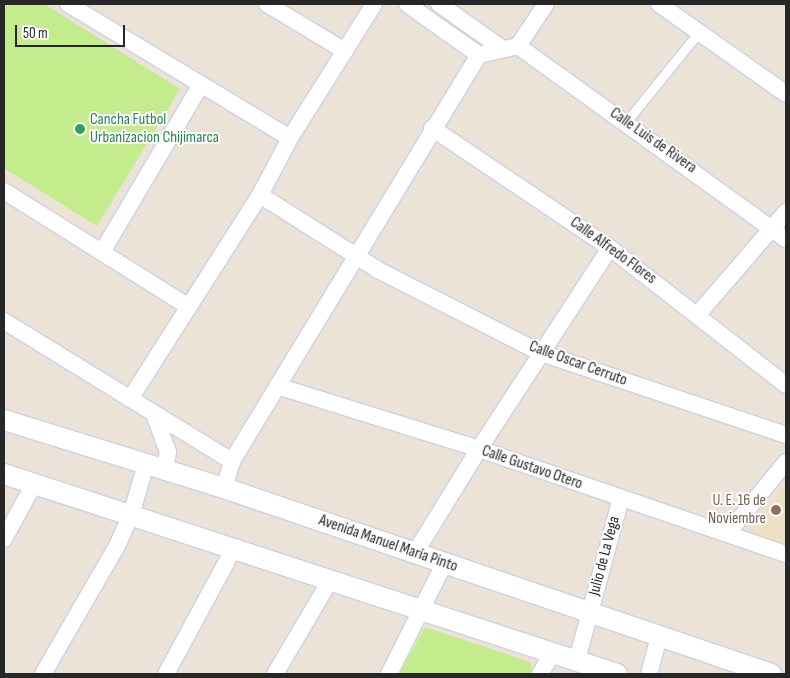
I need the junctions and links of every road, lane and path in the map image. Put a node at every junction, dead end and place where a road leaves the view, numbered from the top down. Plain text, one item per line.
1 (68, 4) edge
2 (267, 4) edge
3 (374, 4) edge
4 (407, 4) edge
5 (439, 4) edge
6 (546, 4) edge
7 (659, 4) edge
8 (699, 32) junction
9 (511, 47) junction
10 (344, 51) junction
11 (479, 55) junction
12 (200, 86) junction
13 (786, 94) edge
14 (626, 122) junction
15 (432, 128) junction
16 (290, 138) junction
17 (4, 192) edge
18 (260, 195) junction
19 (786, 212) edge
20 (774, 227) junction
21 (786, 239) edge
22 (610, 248) junction
23 (102, 252) junction
24 (354, 256) junction
25 (189, 307) junction
26 (698, 314) junction
27 (4, 321) edge
28 (541, 353) junction
29 (786, 385) edge
30 (277, 386) junction
31 (130, 399) junction
32 (154, 414) junction
33 (4, 420) edge
34 (786, 435) edge
35 (479, 449) junction
36 (232, 461) junction
37 (786, 462) edge
38 (146, 464) junction
39 (165, 470) junction
40 (4, 474) edge
41 (34, 484) junction
42 (224, 488) junction
43 (621, 498) junction
44 (131, 515) junction
45 (728, 533) junction
46 (4, 539) edge
47 (234, 548) junction
48 (415, 553) junction
49 (786, 554) edge
50 (444, 564) junction
51 (331, 580) junction
52 (424, 610) junction
53 (589, 613) junction
54 (659, 636) junction
55 (553, 652) junction
56 (577, 660) junction
57 (43, 674) edge
58 (166, 674) edge
59 (275, 674) edge
60 (389, 674) edge
61 (540, 674) edge
62 (617, 674) edge
63 (649, 674) edge
64 (771, 674) edge

1 - 12 street
2 - 10 street
3 - 10 street
4 - 11 street
5 - 9 street, Calle Luis de Rivera
6 - 9 street
7 - 8 street
8 - 13 street
8 - 14 lane
9 - 11 street
9 - 14 street, Calle Luis de Rivera
10 - 16 street
11 - 15 street
12 - 16 street
12 - 23 street
14 - 20 street, Calle Luis de Rivera
15 - 22 street, Calle Alfredo Flores
15 - 24 street
16 - 18 street
17 - 23 street
18 - 24 street, Calle Oscar Cerruto
18 - 25 street
19 - 20 street
20 - 21 street, Calle Luis de Rivera
20 - 26 street
22 - 26 street, Calle Alfredo Flores
22 - 28 street
23 - 25 street
24 - 28 street, Calle Oscar Cerruto
24 - 30 street
25 - 31 street
26 - 29 street, Calle Alfredo Flores
27 - 31 street
28 - 34 street, Calle Oscar Cerruto
28 - 35 street
30 - 35 street, Calle Gustavo Otero
30 - 36 street
31 - 32 street
32 - 36 street
32 - 39 street
33 - 38 street, Avenida Manuel María Pinto
35 - 43 street, Calle Gustavo Otero
35 - 48 street
36 - 42 street
37 - 45 street
38 - 39 street, Avenida Manuel María Pinto
38 - 44 street
39 - 42 street, Avenida Manuel María Pinto
40 - 41 street
41 - 44 street
41 - 46 street
42 - 48 street, Avenida Manuel María Pinto
43 - 45 street, Calle Gustavo Otero
43 - 53 street, Julio de La Vega
44 - 47 street
44 - 57 street
45 - 49 street, Calle Gustavo Otero
47 - 51 street
47 - 58 street
48 - 50 street, Avenida Manuel María Pinto
50 - 52 street
50 - 53 street, Avenida Manuel María Pinto
51 - 52 street
51 - 59 street
52 - 55 street
52 - 60 street
53 - 54 street, Avenida Manuel María Pinto
53 - 56 street, Julio de La Vega
54 - 63 street
54 - 64 street, Avenida Manuel María Pinto
55 - 56 street
55 - 61 street
56 - 62 street

